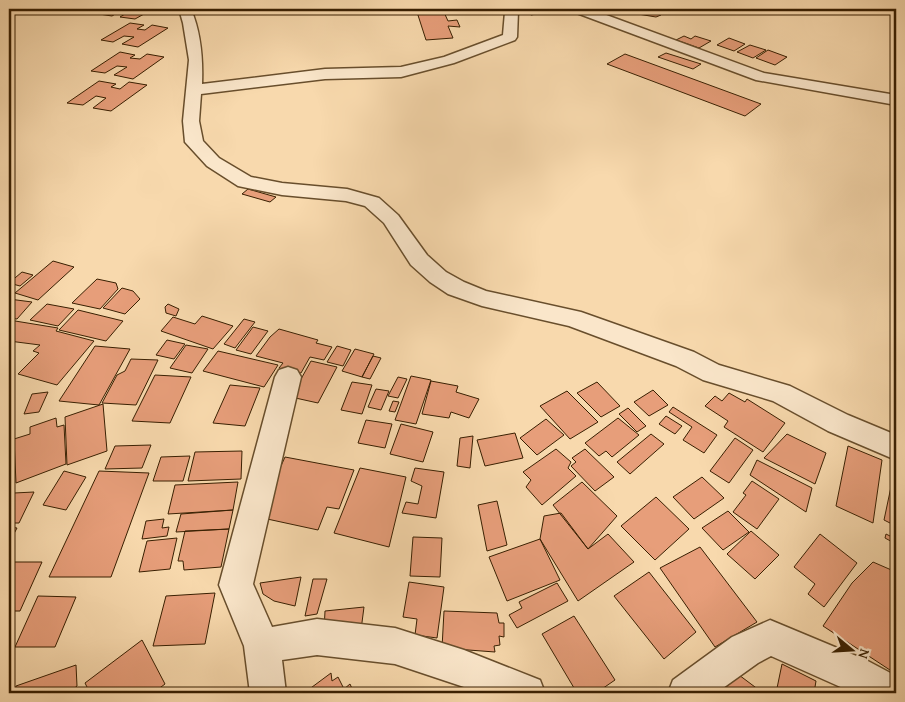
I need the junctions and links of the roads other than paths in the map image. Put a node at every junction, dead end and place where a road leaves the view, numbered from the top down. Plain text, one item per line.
1 (185, 9) edge
2 (510, 9) edge
3 (579, 9) edge
4 (194, 90) junction
5 (896, 100) edge
6 (288, 377) dead end
7 (896, 448) edge
8 (262, 646) junction
9 (268, 693) edge
10 (527, 693) edge
11 (686, 693) edge
12 (892, 693) edge

1 - 4 street
2 - 4 street
3 - 5 street
4 - 7 street
6 - 8 street
8 - 9 street
8 - 10 street
11 - 12 street

